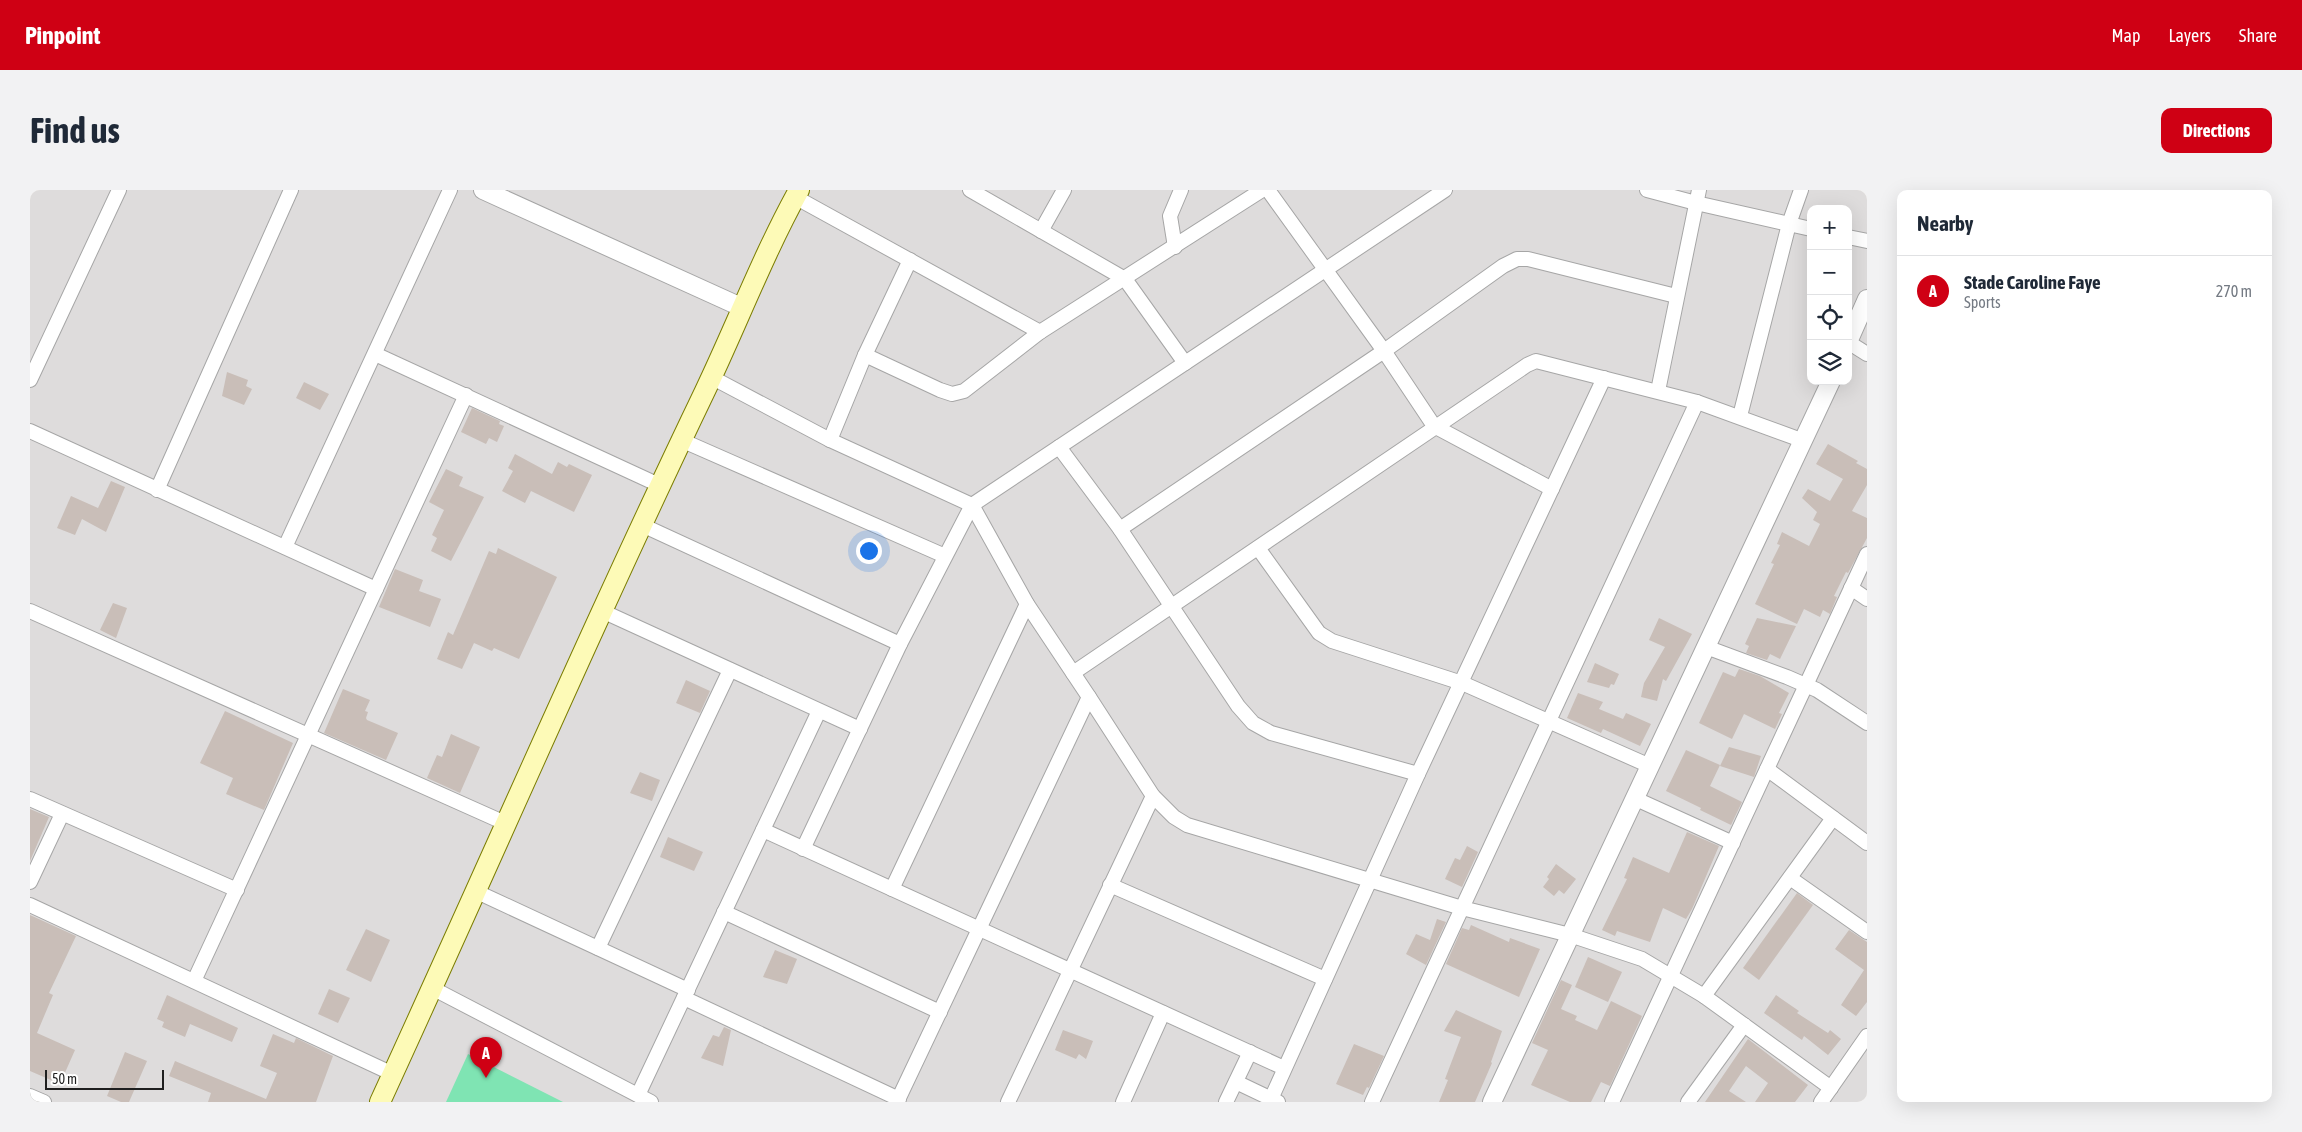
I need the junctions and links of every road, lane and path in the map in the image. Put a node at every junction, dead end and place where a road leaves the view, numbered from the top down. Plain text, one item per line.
1 (119, 190) edge
2 (291, 190) edge
3 (450, 190) edge
4 (483, 190) edge
5 (970, 190) edge
6 (1064, 190) edge
7 (1181, 190) edge
8 (1262, 190) edge
9 (1268, 190) edge
10 (1445, 190) edge
11 (1646, 190) edge
12 (1801, 190) edge
13 (797, 193) edge
14 (1697, 197) edge
15 (1789, 224) junction
16 (1807, 228) edge
17 (1041, 231) junction
18 (1852, 238) edge
19 (1867, 241) edge
20 (1175, 247) junction
21 (910, 260) junction
22 (1326, 269) junction
23 (1125, 279) junction
24 (1676, 296) junction
25 (1867, 299) edge
26 (741, 307) junction
27 (1040, 332) junction
28 (1849, 340) edge
29 (1852, 345) edge
30 (1384, 351) junction
31 (375, 354) junction
32 (1867, 354) edge
33 (865, 355) junction
34 (1185, 363) junction
35 (711, 377) junction
36 (1604, 378) junction
37 (30, 380) edge
38 (1829, 385) edge
39 (1658, 391) junction
40 (466, 395) junction
41 (1697, 402) junction
42 (1740, 416) junction
43 (1434, 426) junction
44 (30, 431) edge
45 (681, 440) junction
46 (830, 440) junction
47 (1804, 441) junction
48 (1059, 447) junction
49 (660, 485) junction
50 (1552, 489) junction
51 (158, 490) junction
52 (972, 505) junction
53 (642, 525) junction
54 (1120, 529) junction
55 (285, 547) junction
56 (1258, 548) junction
57 (1867, 554) edge
58 (945, 556) junction
59 (1851, 588) junction
60 (376, 589) junction
61 (1867, 599) edge
62 (1027, 604) junction
63 (1170, 605) junction
64 (30, 610) edge
65 (602, 611) junction
66 (900, 644) junction
67 (1706, 647) junction
68 (730, 670) junction
69 (1073, 673) junction
70 (1462, 683) junction
71 (1806, 685) junction
72 (1090, 697) junction
73 (819, 710) junction
74 (1548, 722) junction
75 (1867, 723) edge
76 (860, 729) junction
77 (308, 735) junction
78 (1650, 766) junction
79 (1767, 769) junction
80 (1418, 774) junction
81 (1153, 796) junction
82 (30, 799) edge
83 (1636, 799) junction
84 (62, 814) junction
85 (1833, 818) junction
86 (505, 823) junction
87 (763, 830) junction
88 (1733, 843) junction
89 (1867, 843) edge
90 (803, 849) junction
91 (1790, 878) junction
92 (1371, 881) junction
93 (30, 882) edge
94 (1110, 885) junction
95 (892, 889) junction
96 (237, 890) junction
97 (476, 891) junction
98 (30, 905) edge
99 (1462, 908) junction
100 (724, 912) junction
101 (980, 929) junction
102 (1867, 932) edge
103 (1570, 935) junction
104 (598, 948) junction
105 (1070, 971) junction
106 (1671, 975) junction
107 (1325, 979) junction
108 (194, 981) junction
109 (432, 988) junction
110 (686, 994) junction
111 (1704, 996) junction
112 (940, 1012) junction
113 (1163, 1013) junction
114 (1744, 1025) junction
115 (1867, 1036) edge
116 (1250, 1052) junction
117 (1284, 1068) junction
118 (393, 1074) junction
119 (1236, 1082) junction
120 (1831, 1088) junction
121 (638, 1095) junction
122 (30, 1096) edge
123 (1274, 1100) edge
124 (898, 1101) edge
125 (44, 1102) edge
126 (380, 1102) edge
127 (651, 1102) edge
128 (1008, 1102) edge
129 (1123, 1102) edge
130 (1226, 1102) edge
131 (1372, 1102) edge
132 (1492, 1102) edge
133 (1612, 1102) edge
134 (1688, 1102) edge
135 (1821, 1102) edge

1 - 37 street
2 - 51 street
3 - 31 street
4 - 26 street
5 - 17 street
6 - 17 street
7 - 20 street
8 - 20 street
9 - 22 street
10 - 22 street
11 - 14 street
12 - 15 street
13 - 21 street
13 - 26 main road
14 - 15 street
14 - 24 street
15 - 16 street
15 - 42 street
17 - 23 street
18 - 19 street
20 - 23 street
21 - 27 street
21 - 33 street
22 - 30 street
22 - 34 street
23 - 27 street
23 - 34 street
24 - 30 street
24 - 39 street
25 - 28 street
26 - 35 main road
27 - 33 street
29 - 32 street
30 - 43 street
30 - 54 street
31 - 40 street
31 - 55 street
33 - 46 street
34 - 48 street
35 - 45 main road
35 - 46 street
36 - 39 street
36 - 43 street
36 - 50 street
38 - 47 street
39 - 41 street
40 - 49 street
40 - 60 street
41 - 42 street
41 - 74 street
42 - 47 street
43 - 50 street
43 - 56 street
44 - 51 street
45 - 49 main road
45 - 58 street
46 - 52 street
47 - 67 street
48 - 52 street
48 - 54 street
49 - 53 main road
50 - 70 street
51 - 55 street
52 - 58 street
52 - 62 street
53 - 65 main road
53 - 66 street
54 - 63 street
55 - 60 street
56 - 63 street
56 - 70 street
57 - 59 street
58 - 66 street
59 - 61 street
59 - 71 street
60 - 77 street
62 - 69 street
62 - 95 street
63 - 69 street
63 - 80 street
64 - 77 street
65 - 68 street
65 - 86 main road
66 - 76 street
67 - 71 street
67 - 78 street
68 - 73 street
68 - 104 street
69 - 72 street
70 - 74 street
70 - 80 street
71 - 75 street
71 - 79 street
72 - 81 street
72 - 101 street
73 - 76 street
73 - 87 street
74 - 78 street
74 - 99 street
76 - 90 street
77 - 86 street
77 - 96 street
78 - 83 street
79 - 85 street
79 - 88 street
80 - 92 street
81 - 92 street
81 - 94 street
82 - 84 street
83 - 88 street
83 - 103 street
84 - 93 street
84 - 96 street
85 - 89 street
85 - 91 street
86 - 97 main road
87 - 90 street
87 - 100 street
88 - 106 street
90 - 95 street
91 - 102 street
91 - 111 street
92 - 99 street
92 - 107 street
94 - 105 street
94 - 107 street
95 - 101 street
96 - 108 street
97 - 104 street
97 - 109 main road
98 - 108 street
99 - 103 street
99 - 131 street
100 - 110 street
100 - 112 street
101 - 105 street
101 - 112 street
103 - 106 street
103 - 132 street
104 - 110 street
105 - 113 street
105 - 128 street
106 - 111 street
106 - 133 street
107 - 117 street
108 - 118 street
109 - 118 main road
109 - 121 street
110 - 121 street
110 - 124 street
111 - 114 street
112 - 124 street
113 - 116 street
113 - 129 street
114 - 120 street
114 - 134 street
115 - 120 street
116 - 117 street
116 - 119 street
117 - 123 street
118 - 126 main road
119 - 123 street
119 - 130 street
120 - 135 street
121 - 127 street
122 - 125 street

